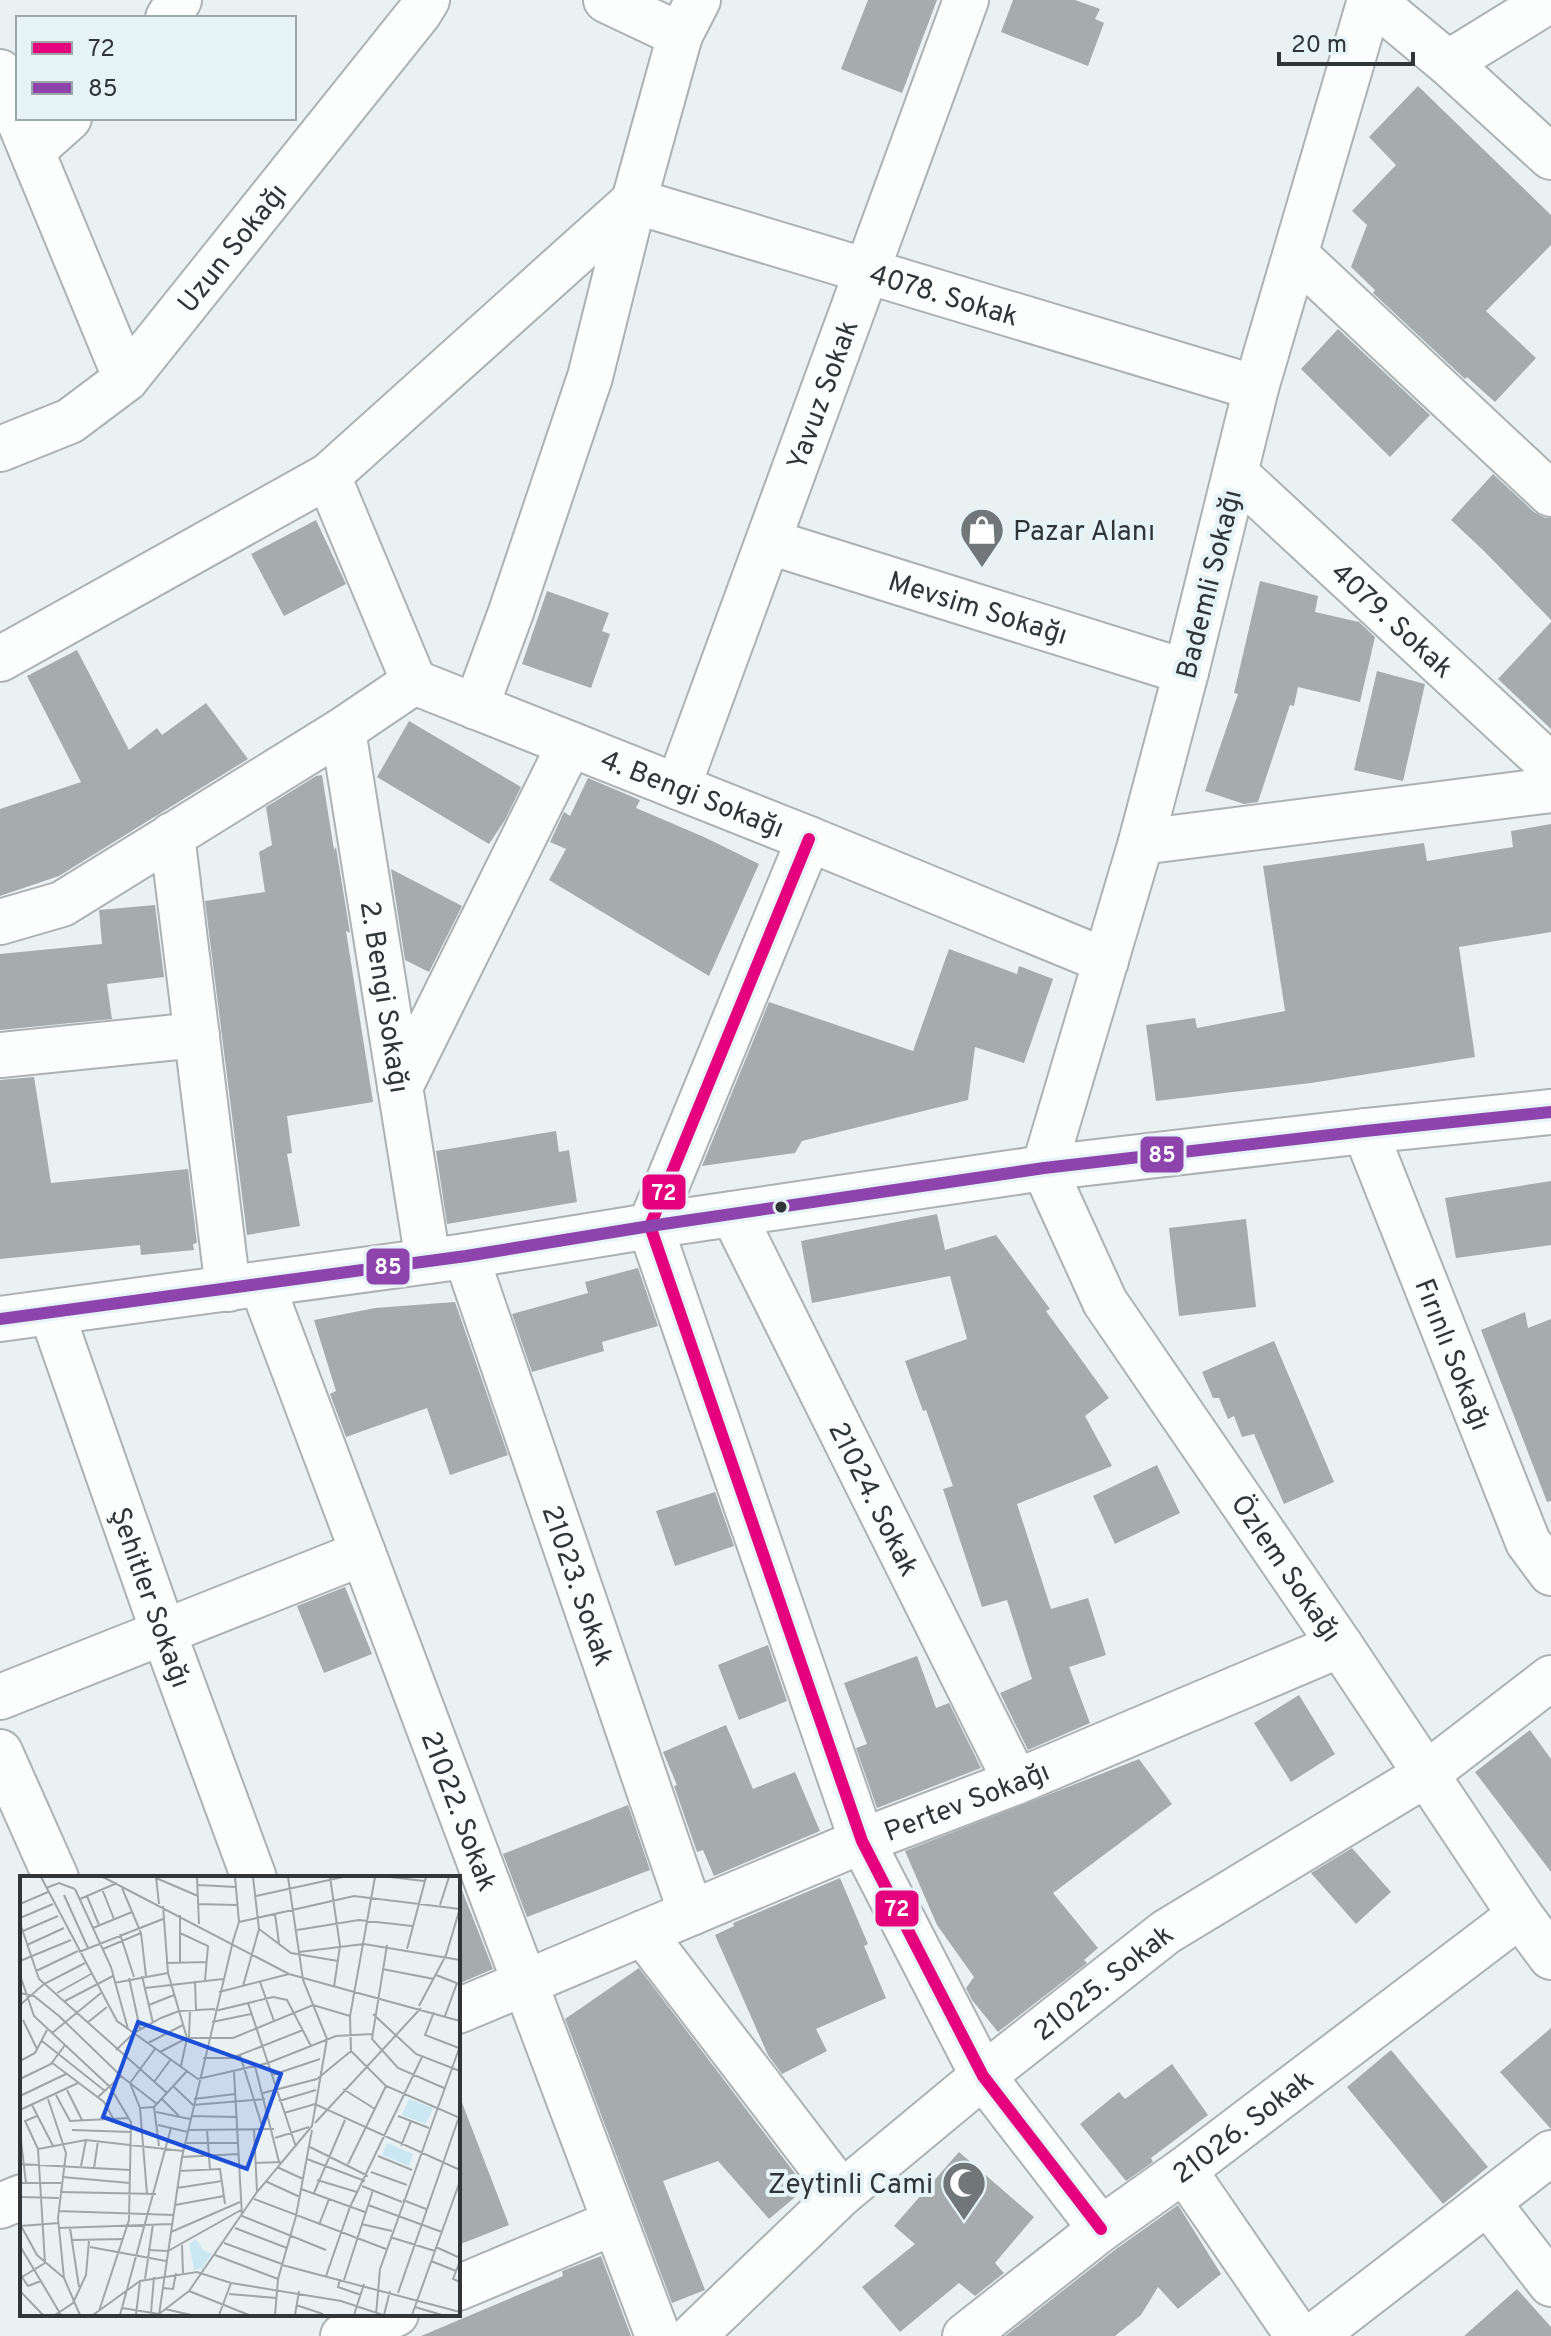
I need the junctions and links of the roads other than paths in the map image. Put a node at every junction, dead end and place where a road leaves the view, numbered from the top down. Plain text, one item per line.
1 (427, 0) edge
2 (606, 0) edge
3 (966, 0) edge
4 (1371, 0) edge
5 (1550, 0) edge
6 (689, 18) edge
7 (1448, 63) junction
8 (0, 72) edge
9 (16, 112) edge
10 (61, 120) edge
11 (23, 129) edge
12 (1551, 157) edge
13 (634, 201) junction
14 (1296, 255) junction
15 (867, 271) junction
16 (126, 379) junction
17 (1256, 388) junction
18 (0, 449) edge
19 (1236, 474) junction
20 (328, 476) junction
21 (1551, 494) edge
22 (770, 542) junction
23 (0, 659) edge
24 (1186, 672) junction
25 (414, 682) junction
26 (476, 707) junction
27 (343, 730) junction
28 (570, 744) junction
29 (1551, 766) edge
30 (678, 787) junction
31 (1551, 790) edge
32 (172, 835) junction
33 (809, 839) junction
34 (1141, 842) junction
35 (0, 922) edge
36 (1106, 961) junction
37 (197, 1035) junction
38 (0, 1055) edge
39 (400, 1087) junction
40 (1551, 1112) edge
41 (1365, 1131) junction
42 (1044, 1168) junction
43 (733, 1214) junction
44 (650, 1226) junction
45 (447, 1259) junction
46 (245, 1287) junction
47 (52, 1314) junction
48 (0, 1319) edge
49 (363, 1553) junction
50 (1551, 1573) edge
51 (163, 1631) junction
52 (1340, 1645) junction
53 (1551, 1678) edge
54 (0, 1697) edge
55 (0, 1752) edge
56 (1425, 1775) junction
57 (1016, 1782) junction
58 (862, 1841) junction
59 (55, 1876) edge
60 (253, 1876) edge
61 (691, 1913) junction
62 (1520, 1915) junction
63 (643, 1933) junction
64 (1551, 1957) edge
65 (525, 1982) junction
66 (460, 2010) edge
67 (983, 2076) junction
68 (1551, 2153) edge
69 (1184, 2170) junction
70 (842, 2193) junction
71 (20, 2198) edge
72 (1488, 2203) junction
73 (0, 2206) edge
74 (615, 2222) junction
75 (1101, 2229) junction
76 (1551, 2284) edge
77 (460, 2287) edge
78 (391, 2316) edge
79 (343, 2336) edge
80 (658, 2336) edge
81 (693, 2336) edge
82 (965, 2336) edge
83 (1298, 2336) edge
84 (1314, 2336) edge

1 - 16 street, Uzun Sokağı
2 - 6 street
3 - 15 street, Yavuz Sokak
4 - 7 street
4 - 14 street, Bademli Sokağı
5 - 7 street
6 - 13 street
7 - 12 street
8 - 9 street
10 - 11 street
11 - 16 street
13 - 15 street, 4078. Sokak
13 - 20 street
13 - 26 street
14 - 17 street, Bademli Sokağı
14 - 21 street
15 - 17 street, 4078. Sokak
15 - 22 street, Yavuz Sokak
16 - 18 street, Uzun Sokağı
17 - 19 street, Bademli Sokağı
19 - 24 street, Bademli Sokağı
19 - 29 street, 4079. Sokak
20 - 23 street
20 - 25 street
22 - 24 street, Mevsim Sokağı
22 - 30 street, Yavuz Sokak
24 - 34 street, Bademli Sokağı
25 - 26 street, 4. Bengi Sokağı
25 - 27 street
26 - 28 street, 4. Bengi Sokağı
27 - 32 street
27 - 39 street, 2. Bengi Sokağı
28 - 30 street, 4. Bengi Sokağı
28 - 39 street
30 - 33 street, 4. Bengi Sokağı
31 - 34 street
32 - 35 street
32 - 37 street, 21022. Sokak
33 - 36 street, 4. Bengi Sokağı
33 - 44 street
34 - 36 street, Bademli Sokağı
36 - 42 street, Bademli Sokağı
37 - 38 street
37 - 46 street, 21022. Sokak
39 - 45 street, 2. Bengi Sokağı
40 - 41 street
41 - 42 street
41 - 50 street, Fırınlı Sokağı
42 - 43 street
42 - 52 street, Özlem Sokağı
43 - 44 street
43 - 57 street, 21024. Sokak
44 - 45 street
44 - 58 street
45 - 46 street
45 - 61 street, 21023. Sokak
46 - 47 street
46 - 49 street, 21022. Sokak
47 - 48 street
47 - 51 street, Şehitler Sokağı
49 - 51 street
49 - 65 street, 21022. Sokak
51 - 54 street
51 - 60 street, Şehitler Sokağı
52 - 56 street, Özlem Sokağı
52 - 57 street, Pertev Sokağı
53 - 56 street, 21025. Sokak
55 - 59 street
56 - 62 street, Özlem Sokağı
56 - 67 street, 21025. Sokak
57 - 58 street, Pertev Sokağı
58 - 61 street, Pertev Sokağı
58 - 67 street
61 - 63 street, Pertev Sokağı
62 - 64 street, Özlem Sokağı
62 - 69 street, 21026. Sokak
63 - 65 street, Pertev Sokağı
63 - 70 street
65 - 66 street, Pertev Sokağı
65 - 74 street, 21022. Sokak
67 - 70 street, 21025. Sokak
67 - 75 street
68 - 72 street
69 - 75 street, 21026. Sokak
69 - 83 street
70 - 81 street, 21025. Sokak
71 - 73 street
72 - 76 street
72 - 84 street
74 - 77 street
74 - 80 street, 21022. Sokak
75 - 82 street, 21026. Sokak
78 - 79 street

